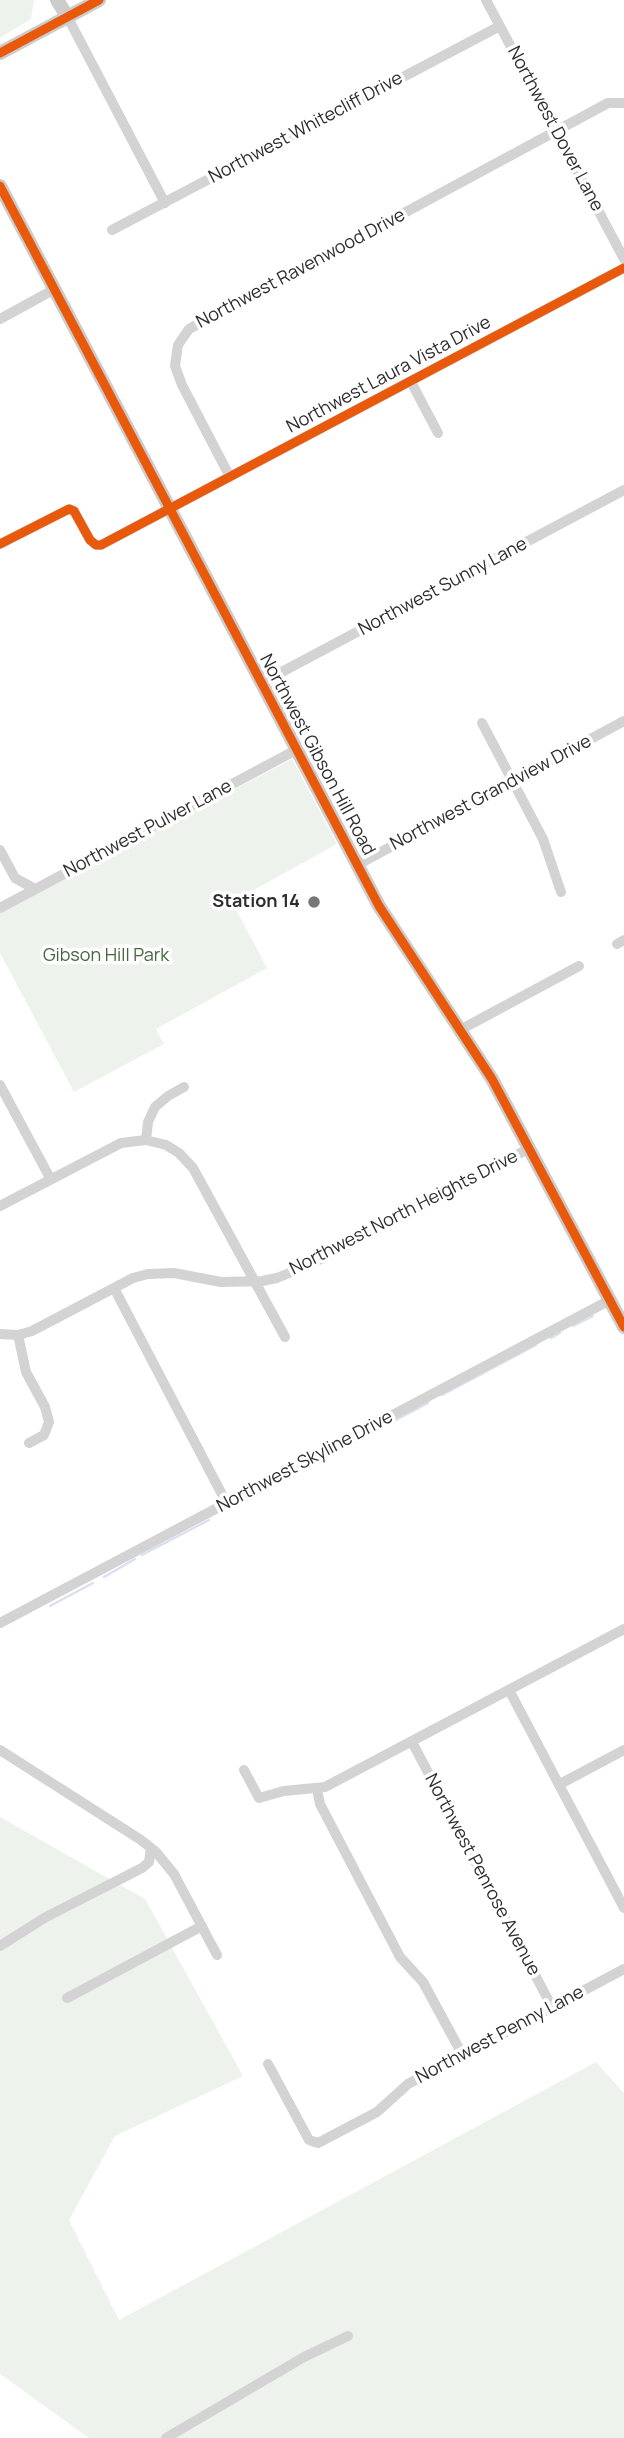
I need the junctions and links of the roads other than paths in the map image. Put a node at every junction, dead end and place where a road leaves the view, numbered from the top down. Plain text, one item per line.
1 (57, 0) edge
2 (99, 0) edge
3 (486, 0) edge
4 (67, 16) junction
5 (500, 26) junction
6 (0, 53) edge
7 (624, 103) edge
8 (557, 131) junction
9 (0, 186) edge
10 (165, 203) junction
11 (112, 230) dead end
12 (624, 259) edge
13 (624, 268) edge
14 (53, 290) junction
15 (0, 319) edge
16 (411, 382) junction
17 (438, 433) dead end
18 (230, 477) junction
19 (624, 490) edge
20 (169, 510) junction
21 (0, 544) edge
22 (261, 683) junction
23 (624, 721) edge
24 (482, 723) dead end
25 (296, 750) junction
26 (513, 780) junction
27 (0, 850) edge
28 (357, 865) junction
29 (35, 889) junction
30 (561, 892) dead end
31 (0, 908) edge
32 (579, 966) dead end
33 (460, 1030) junction
34 (0, 1085) edge
35 (184, 1087) dead end
36 (146, 1140) junction
37 (530, 1148) junction
38 (50, 1178) junction
39 (0, 1206) edge
40 (254, 1280) junction
41 (114, 1288) junction
42 (610, 1300) junction
43 (624, 1327) edge
44 (0, 1334) edge
45 (18, 1335) junction
46 (285, 1337) dead end
47 (29, 1443) dead end
48 (227, 1504) junction
49 (0, 1623) edge
50 (624, 1629) edge
51 (509, 1690) junction
52 (412, 1742) junction
53 (0, 1750) edge
54 (624, 1750) edge
55 (244, 1770) dead end
56 (560, 1784) junction
57 (317, 1788) junction
58 (150, 1848) junction
59 (624, 1909) edge
60 (202, 1926) junction
61 (0, 1946) edge
62 (217, 1955) dead end
63 (624, 1969) edge
64 (66, 1998) dead end
65 (552, 2007) junction
66 (462, 2054) junction
67 (268, 2064) dead end
68 (348, 2336) dead end
69 (166, 2438) edge

1 - 4 main road
2 - 4 main road
3 - 5 street, Northwest Dover Lane
4 - 6 main road
4 - 10 street
5 - 8 street, Northwest Dover Lane
5 - 10 street, Northwest Whitecliff Drive
7 - 8 street, Northwest Ravenwood Drive
8 - 12 street, Northwest Dover Lane
8 - 18 street, Northwest Ravenwood Drive
9 - 14 main road, Northwest Gibson Hill Road
10 - 11 street, Northwest Whitecliff Drive
13 - 16 street, Northwest Laura Vista Drive
14 - 15 street
14 - 20 main road, Northwest Gibson Hill Road
16 - 17 street
16 - 18 street, Northwest Laura Vista Drive
18 - 20 street, Northwest Laura Vista Drive
19 - 22 street, Northwest Sunny Lane
20 - 21 street, Northwest Laura Vista Drive
20 - 22 main road, Northwest Gibson Hill Road
22 - 25 main road, Northwest Gibson Hill Road
23 - 26 street, Northwest Grandview Drive
24 - 26 street
25 - 28 main road, Northwest Gibson Hill Road
25 - 29 street, Northwest Pulver Lane
26 - 28 street, Northwest Grandview Drive
26 - 30 street
27 - 29 street
28 - 33 main road, Northwest Gibson Hill Road
29 - 31 street, Northwest Pulver Lane
32 - 33 street
33 - 37 main road, Northwest Gibson Hill Road
34 - 38 street
35 - 36 street
36 - 38 street
36 - 40 street
37 - 40 street, Northwest North Heights Drive
37 - 42 main road, Northwest Gibson Hill Road
38 - 39 street
40 - 41 street, Northwest North Heights Drive
40 - 46 street
41 - 45 street, Northwest North Heights Drive
41 - 48 street
42 - 43 main road, Northwest Gibson Hill Road
42 - 48 street, Northwest Skyline Drive
44 - 45 street, Northwest North Heights Drive
45 - 47 street
48 - 49 street, Northwest Skyline Drive
50 - 51 street
51 - 52 street
51 - 56 street
52 - 57 street
52 - 65 street, Northwest Penrose Avenue
53 - 58 street
54 - 56 street
55 - 57 street
56 - 59 street
57 - 66 street
58 - 60 street
58 - 61 street
60 - 62 street
60 - 64 street
63 - 65 street, Northwest Penny Lane
65 - 66 street, Northwest Penny Lane
66 - 67 street, Northwest Penny Lane
68 - 69 street

